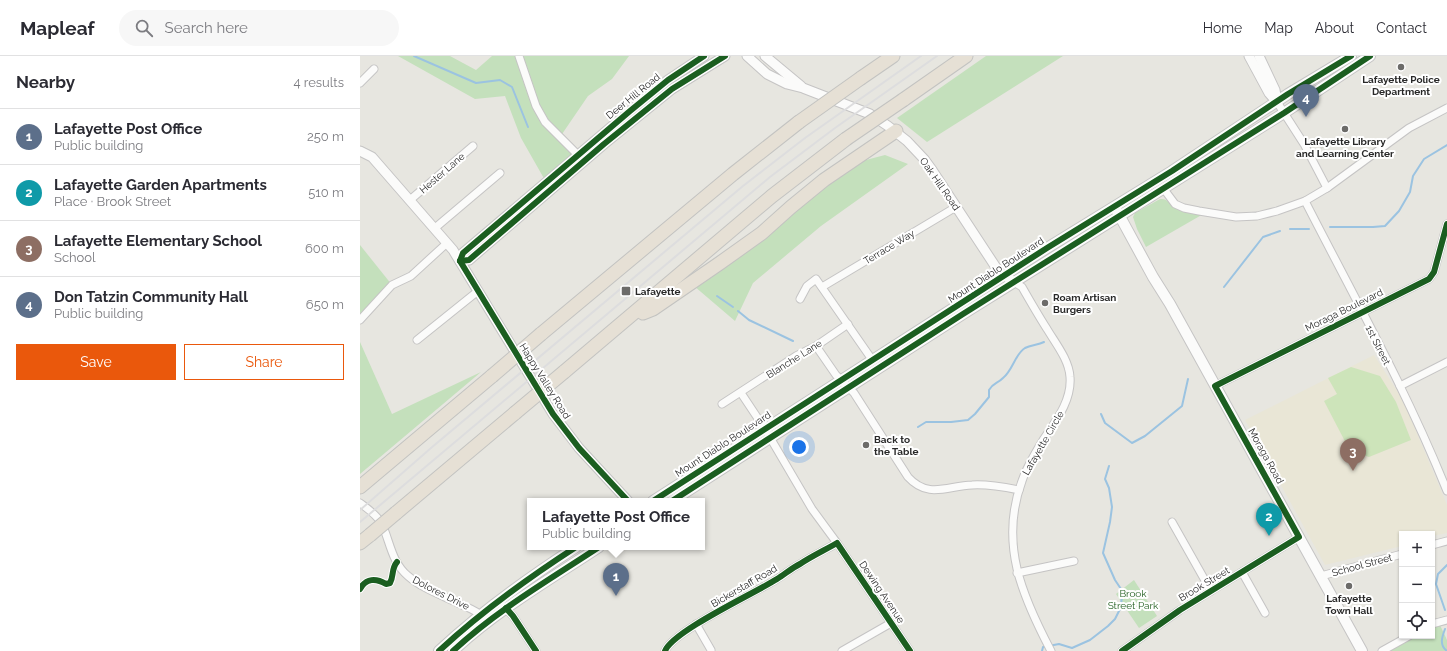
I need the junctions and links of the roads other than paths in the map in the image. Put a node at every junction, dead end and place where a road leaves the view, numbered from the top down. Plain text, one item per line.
1 (519, 56) edge
2 (704, 56) edge
3 (725, 56) edge
4 (747, 56) edge
5 (765, 56) edge
6 (769, 56) edge
7 (888, 56) edge
8 (893, 56) edge
9 (966, 56) edge
10 (1249, 56) edge
11 (1259, 56) edge
12 (1350, 56) edge
13 (1370, 56) edge
14 (374, 70) dead end
15 (781, 70) junction
16 (861, 78) junction
17 (360, 83) edge
18 (803, 88) junction
19 (1277, 102) junction
20 (1447, 108) edge
21 (1284, 112) junction
22 (896, 132) junction
23 (473, 146) dead end
24 (360, 151) edge
25 (578, 155) junction
26 (588, 158) junction
27 (500, 173) dead end
28 (1164, 188) junction
29 (1327, 188) junction
30 (410, 200) junction
31 (1305, 201) junction
32 (1115, 206) junction
33 (956, 207) junction
34 (1120, 215) junction
35 (1447, 224) edge
36 (435, 228) junction
37 (447, 243) junction
38 (461, 257) junction
39 (1006, 276) junction
40 (1014, 282) junction
41 (822, 287) junction
42 (478, 291) junction
43 (800, 299) dead end
44 (1362, 313) junction
45 (360, 320) edge
46 (624, 322) junction
47 (848, 324) junction
48 (417, 340) dead end
49 (816, 346) junction
50 (873, 361) junction
51 (1447, 362) edge
52 (845, 385) junction
53 (1215, 386) junction
54 (1400, 386) junction
55 (741, 393) junction
56 (722, 404) dead end
57 (767, 434) junction
58 (364, 484) edge
59 (1019, 490) junction
60 (1447, 491) edge
61 (625, 498) edge
62 (658, 498) edge
63 (677, 498) edge
64 (360, 503) edge
65 (1172, 522) dead end
66 (1299, 537) junction
67 (365, 539) edge
68 (1447, 541) edge
69 (837, 543) junction
70 (1435, 544) edge
71 (572, 550) edge
72 (594, 550) edge
73 (1399, 555) edge
74 (1074, 561) dead end
75 (1242, 572) junction
76 (1017, 573) junction
77 (1321, 576) junction
78 (1211, 591) junction
79 (502, 605) junction
80 (1265, 613) dead end
81 (484, 618) junction
82 (1447, 620) edge
83 (891, 623) junction
84 (1435, 623) edge
85 (696, 624) junction
86 (1404, 639) edge
87 (711, 650) edge
88 (439, 651) edge
89 (453, 651) edge
90 (536, 651) edge
91 (665, 651) edge
92 (842, 651) edge
93 (910, 651) edge
94 (1051, 651) edge
95 (1122, 651) edge
96 (1362, 651) edge
97 (1382, 651) edge

1 - 25 street
2 - 25 street, Deer Hill Road
3 - 26 street, Deer Hill Road
4 - 18 street, Oak Hill Road
5 - 15 street, Oak Hill Road
6 - 15 street
7 - 16 highway
8 - 16 highway
9 - 46 highway, bridge
10 - 19 street
11 - 19 street
12 - 19 main road, Mount Diablo Boulevard
13 - 21 main road, Mount Diablo Boulevard
14 - 17 street
15 - 18 street, Oak Hill Road
16 - 58 highway, bridge
18 - 22 street, Oak Hill Road
19 - 21 street
19 - 32 main road, Mount Diablo Boulevard
20 - 29 street
21 - 28 main road, Mount Diablo Boulevard
21 - 29 street
22 - 33 street, Oak Hill Road
22 - 46 highway
23 - 30 street, Hester Lane
24 - 30 street, Happy Valley Road
25 - 26 street
25 - 38 street, Deer Hill Road
26 - 38 street, Deer Hill Road
27 - 36 street
28 - 31 street
28 - 34 main road, Mount Diablo Boulevard
29 - 31 street
30 - 36 street, Happy Valley Road
31 - 44 street, 1st Street
32 - 34 main road, Moraga Road
32 - 39 main road, Mount Diablo Boulevard
33 - 39 street, Oak Hill Road
33 - 41 street, Terrace Way
34 - 40 main road, Mount Diablo Boulevard
34 - 53 main road, Moraga Road
35 - 44 street, Moraga Boulevard
36 - 37 street, Happy Valley Road
37 - 38 street, Happy Valley Road
37 - 45 street
38 - 42 street, Happy Valley Road
39 - 40 street, Oak Hill Road
39 - 50 main road, Mount Diablo Boulevard
40 - 52 main road, Mount Diablo Boulevard
40 - 59 street, Lafayette Circle
41 - 43 street
41 - 47 street
42 - 48 street
42 - 61 street, Happy Valley Road
44 - 53 street, Moraga Boulevard
44 - 54 street, 1st Street
46 - 67 highway, bridge
47 - 49 street, Blanche Lane
47 - 50 street
49 - 52 street
49 - 55 street, Blanche Lane
50 - 52 main road, Mount Diablo Boulevard
51 - 54 street
52 - 57 main road, Mount Diablo Boulevard
52 - 57 main road, Mount Diablo Boulevard
52 - 59 street
53 - 66 main road, Moraga Road
54 - 60 street, 1st Street
55 - 56 street, Blanche Lane
55 - 57 street
57 - 62 main road, Mount Diablo Boulevard
57 - 63 main road, Mount Diablo Boulevard
57 - 69 street, Dewing Avenue
59 - 76 street, Lafayette Circle
64 - 81 street, Dolores Drive
65 - 78 street
66 - 75 street, Brook Street
66 - 77 main road, Moraga Road
68 - 70 street
69 - 83 street, Dewing Avenue
69 - 85 street, Bickerstaff Road
71 - 79 main road
72 - 79 main road
73 - 77 street, School Street
74 - 76 street
75 - 78 street, Brook Street
75 - 80 street
76 - 94 street, Lafayette Circle
77 - 96 main road, Moraga Road
78 - 95 street, Brook Street
79 - 81 main road
79 - 90 street
81 - 88 main road
81 - 89 main road
82 - 84 street
83 - 92 street
83 - 93 street, Dewing Avenue
85 - 87 street
85 - 91 street, Bickerstaff Road
86 - 97 street

